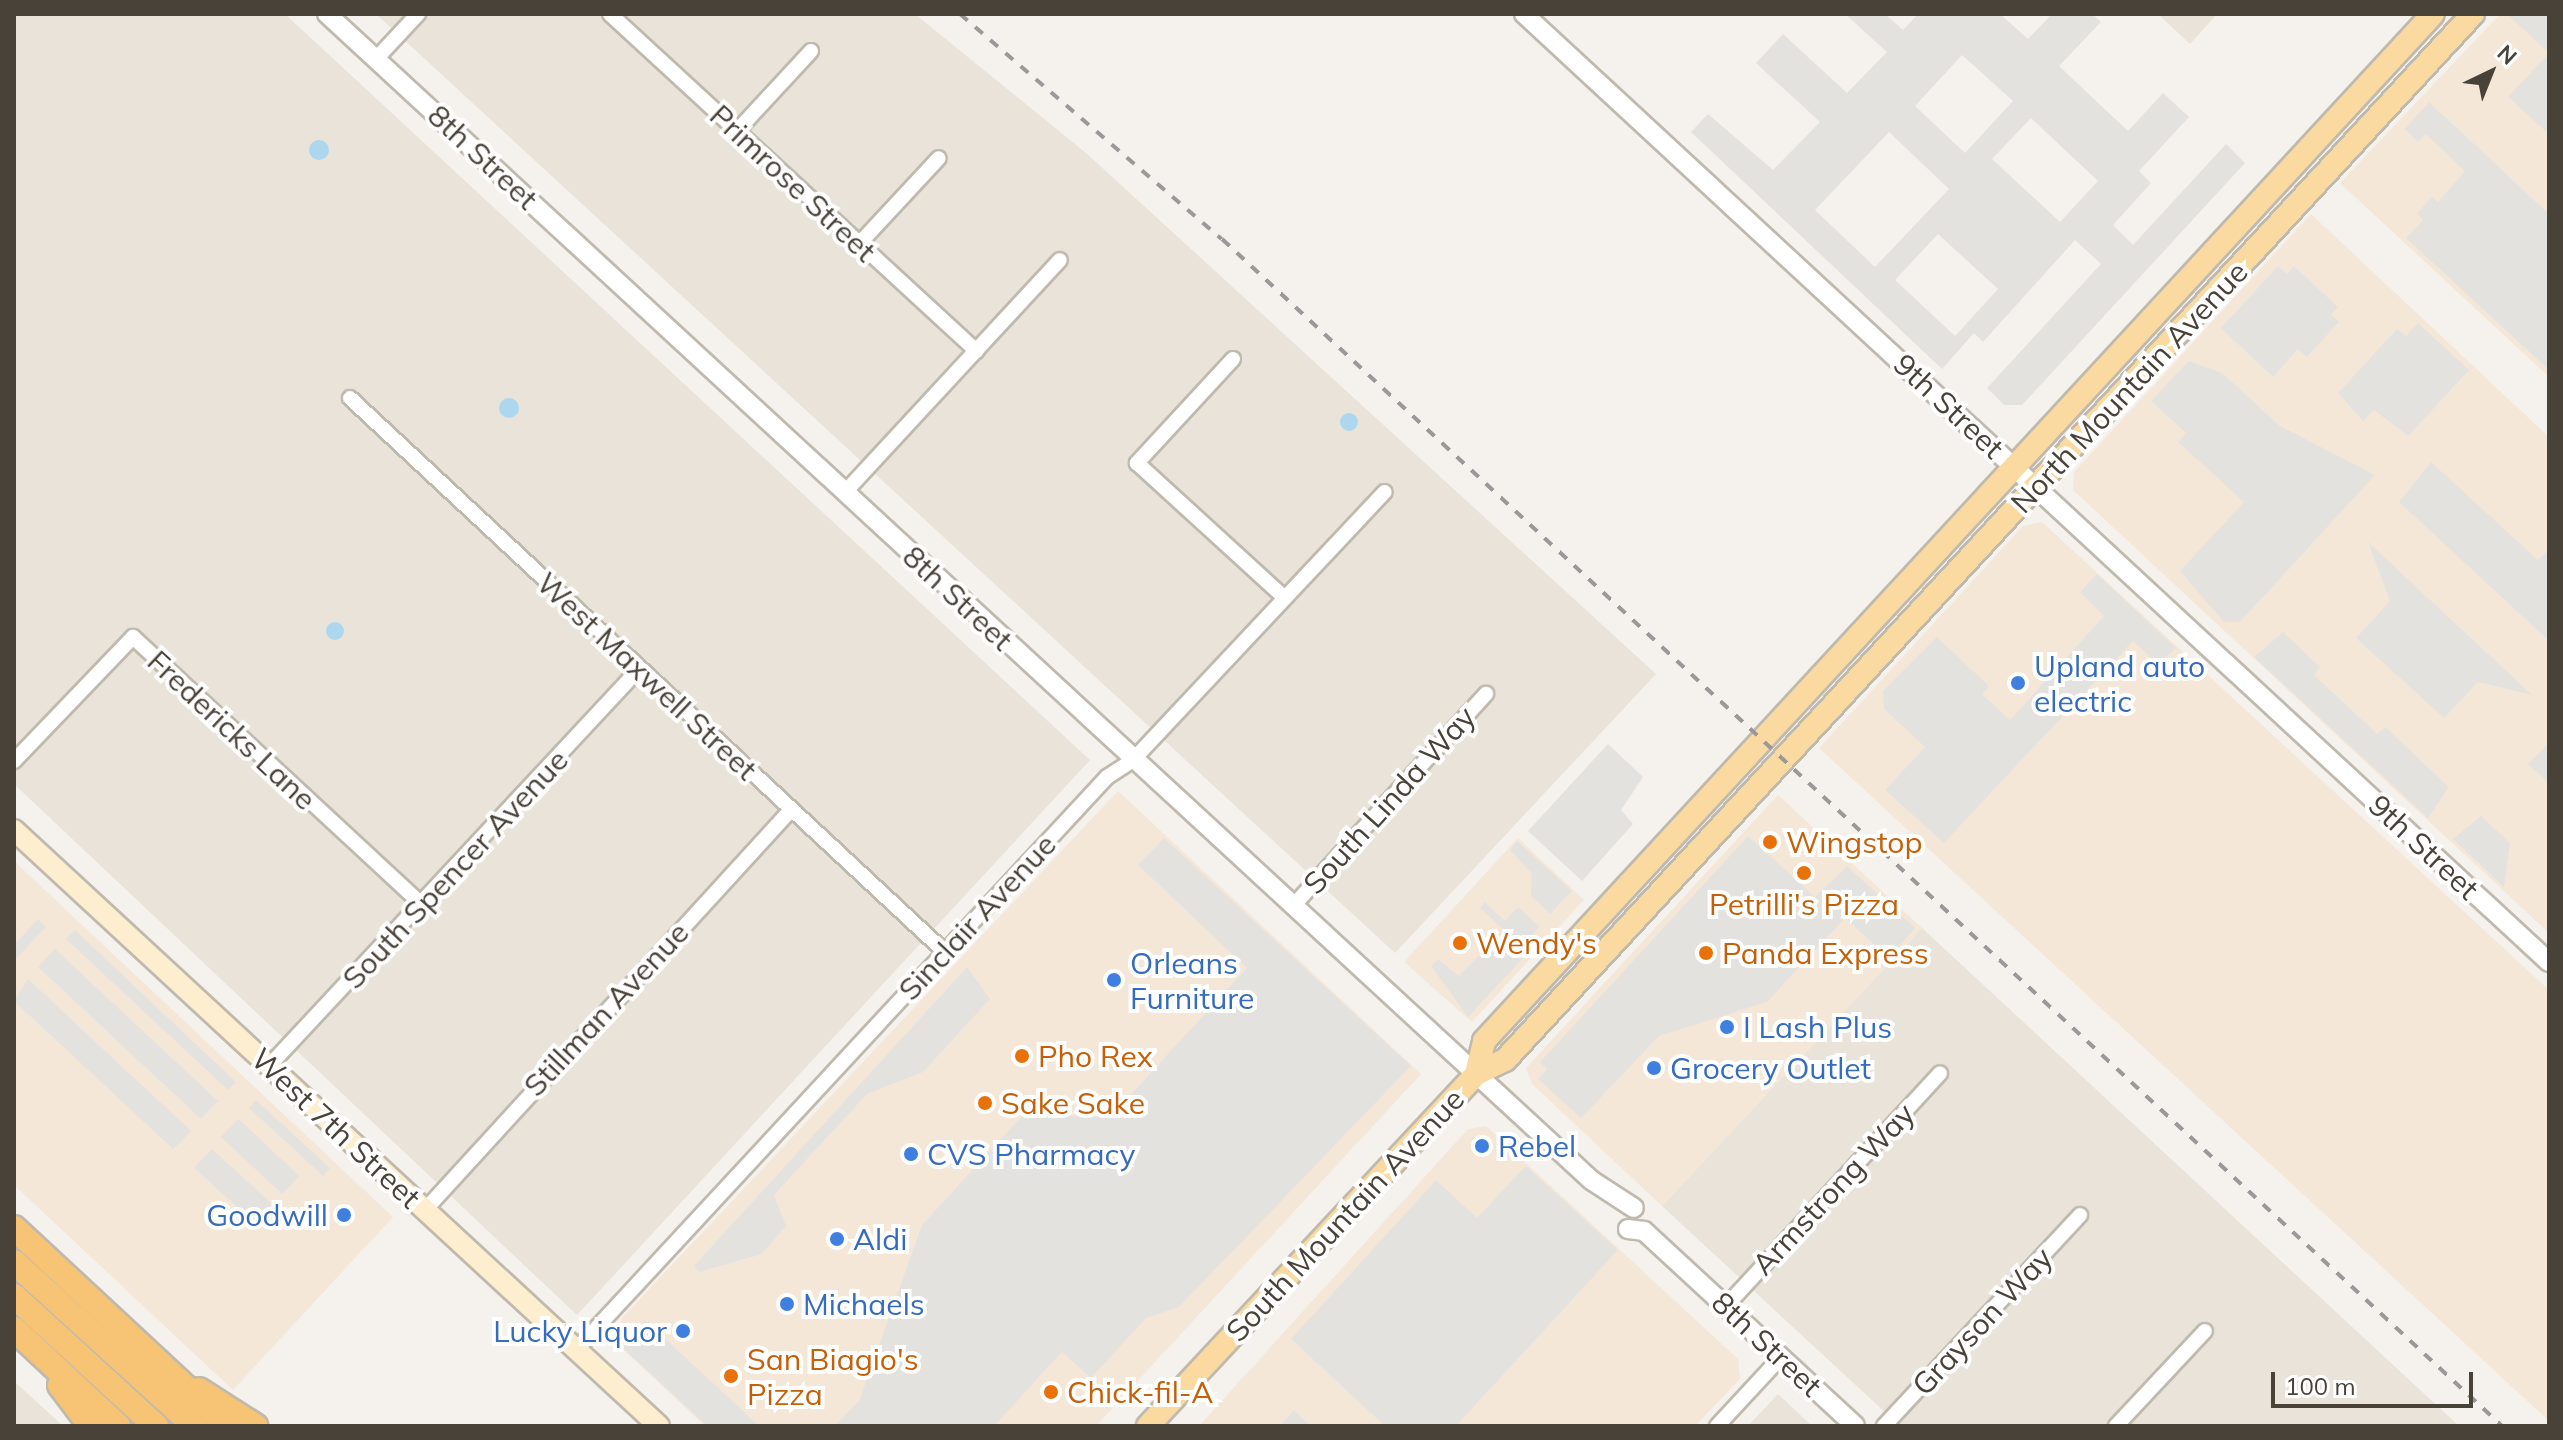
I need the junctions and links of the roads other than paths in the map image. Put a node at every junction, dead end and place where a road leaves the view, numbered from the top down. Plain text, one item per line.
1 (327, 14) edge
2 (418, 14) edge
3 (1524, 14) edge
4 (2433, 14) edge
5 (2440, 14) edge
6 (2473, 14) edge
7 (615, 16) edge
8 (811, 51) dead end
9 (376, 59) junction
10 (2386, 66) junction
11 (2420, 72) junction
12 (737, 131) junction
13 (939, 158) dead end
14 (2337, 161) junction
15 (2264, 199) junction
16 (859, 244) junction
17 (1060, 260) dead end
18 (2166, 304) junction
19 (2186, 323) junction
20 (976, 351) junction
21 (1233, 359) dead end
22 (350, 398) dead end
23 (2118, 398) junction
24 (2015, 468) junction
25 (2037, 488) junction
26 (845, 492) junction
27 (1385, 492) dead end
28 (1941, 546) junction
29 (1285, 598) junction
30 (1877, 617) junction
31 (1897, 638) junction
32 (638, 670) junction
33 (1486, 694) dead end
34 (1811, 730) junction
35 (1762, 739) joint
36 (1784, 759) joint
37 (14, 761) edge
38 (1132, 761) junction
39 (1729, 775) junction
40 (790, 811) junction
41 (14, 830) edge
42 (423, 906) junction
43 (1293, 906) junction
44 (1604, 911) junction
45 (1632, 923) junction
46 (945, 952) junction
47 (2549, 962) edge
48 (1569, 990) junction
49 (269, 1066) junction
50 (1940, 1073) dead end
51 (1476, 1074) junction
52 (1591, 1180) junction
53 (425, 1210) junction
54 (2080, 1215) dead end
55 (14, 1228) edge
56 (14, 1262) edge
57 (1680, 1263) junction
58 (14, 1296) edge
59 (1726, 1306) junction
60 (2205, 1331) dead end
61 (22, 1336) edge
62 (576, 1350) junction
63 (1781, 1357) junction
64 (176, 1378) junction
65 (91, 1426) edge
66 (118, 1426) edge
67 (156, 1426) edge
68 (194, 1426) edge
69 (227, 1426) edge
70 (255, 1426) edge
71 (659, 1426) edge
72 (1148, 1426) edge
73 (1717, 1426) edge
74 (1855, 1426) edge
75 (1884, 1426) edge
76 (2116, 1426) edge

1 - 9 street, 8th Street
2 - 9 street
3 - 24 street, 9th Street
4 - 10 main road, North Mountain Avenue
5 - 11 main road
6 - 11 main road, North Mountain Avenue
7 - 12 street, Primrose Street
8 - 12 street
9 - 26 street, 8th Street
10 - 14 main road
10 - 15 main road, North Mountain Avenue
11 - 14 main road, North Mountain Avenue
12 - 16 street, Primrose Street
13 - 16 street
14 - 19 main road, North Mountain Avenue
15 - 18 main road, North Mountain Avenue
15 - 19 main road
16 - 20 street, Primrose Street
17 - 20 street
18 - 23 main road
18 - 24 main road, North Mountain Avenue
19 - 23 main road, North Mountain Avenue
20 - 26 street
21 - 29 street
22 - 32 street, West Maxwell Street
23 - 25 main road, North Mountain Avenue
24 - 25 street, 9th Street
24 - 28 main road, North Mountain Avenue
25 - 31 main road, North Mountain Avenue
25 - 47 street, 9th Street
26 - 38 street, 8th Street
27 - 29 street, Sinclair Avenue
28 - 30 main road, North Mountain Avenue
28 - 31 main road
29 - 38 street, Sinclair Avenue
30 - 34 main road
30 - 35 main road, North Mountain Avenue
31 - 34 main road, North Mountain Avenue
32 - 40 street, West Maxwell Street
32 - 42 street, South Spencer Avenue
33 - 43 street, South Linda Way
34 - 36 main road, North Mountain Avenue
35 - 39 main road, South Mountain Avenue
36 - 45 main road, South Mountain Avenue
37 - 42 street, Fredericks Lane
38 - 43 street, 8th Street
38 - 46 street, Sinclair Avenue
39 - 44 main road, South Mountain Avenue
39 - 45 main road
40 - 46 street, West Maxwell Street
40 - 53 street, Stillman Avenue
41 - 49 main road, West 7th Street
42 - 49 street, South Spencer Avenue
43 - 51 street, 8th Street
44 - 48 main road
44 - 51 main road, South Mountain Avenue
45 - 48 main road, South Mountain Avenue
46 - 62 street, Sinclair Avenue
48 - 51 main road, South Mountain Avenue
49 - 53 main road, West 7th Street
50 - 59 street, Armstrong Way
51 - 52 street, 8th Street
51 - 72 main road, South Mountain Avenue
52 - 57 street, 8th Street
52 - 57 street, 8th Street
53 - 62 main road, West 7th Street
54 - 75 street, Grayson Way
55 - 64 highway
56 - 68 highway
57 - 59 street, 8th Street
58 - 67 highway
59 - 63 street, 8th Street
60 - 76 street
61 - 65 highway
61 - 66 highway
62 - 71 main road, West 7th Street
63 - 73 street
63 - 74 street, 8th Street
64 - 69 highway
64 - 70 highway

